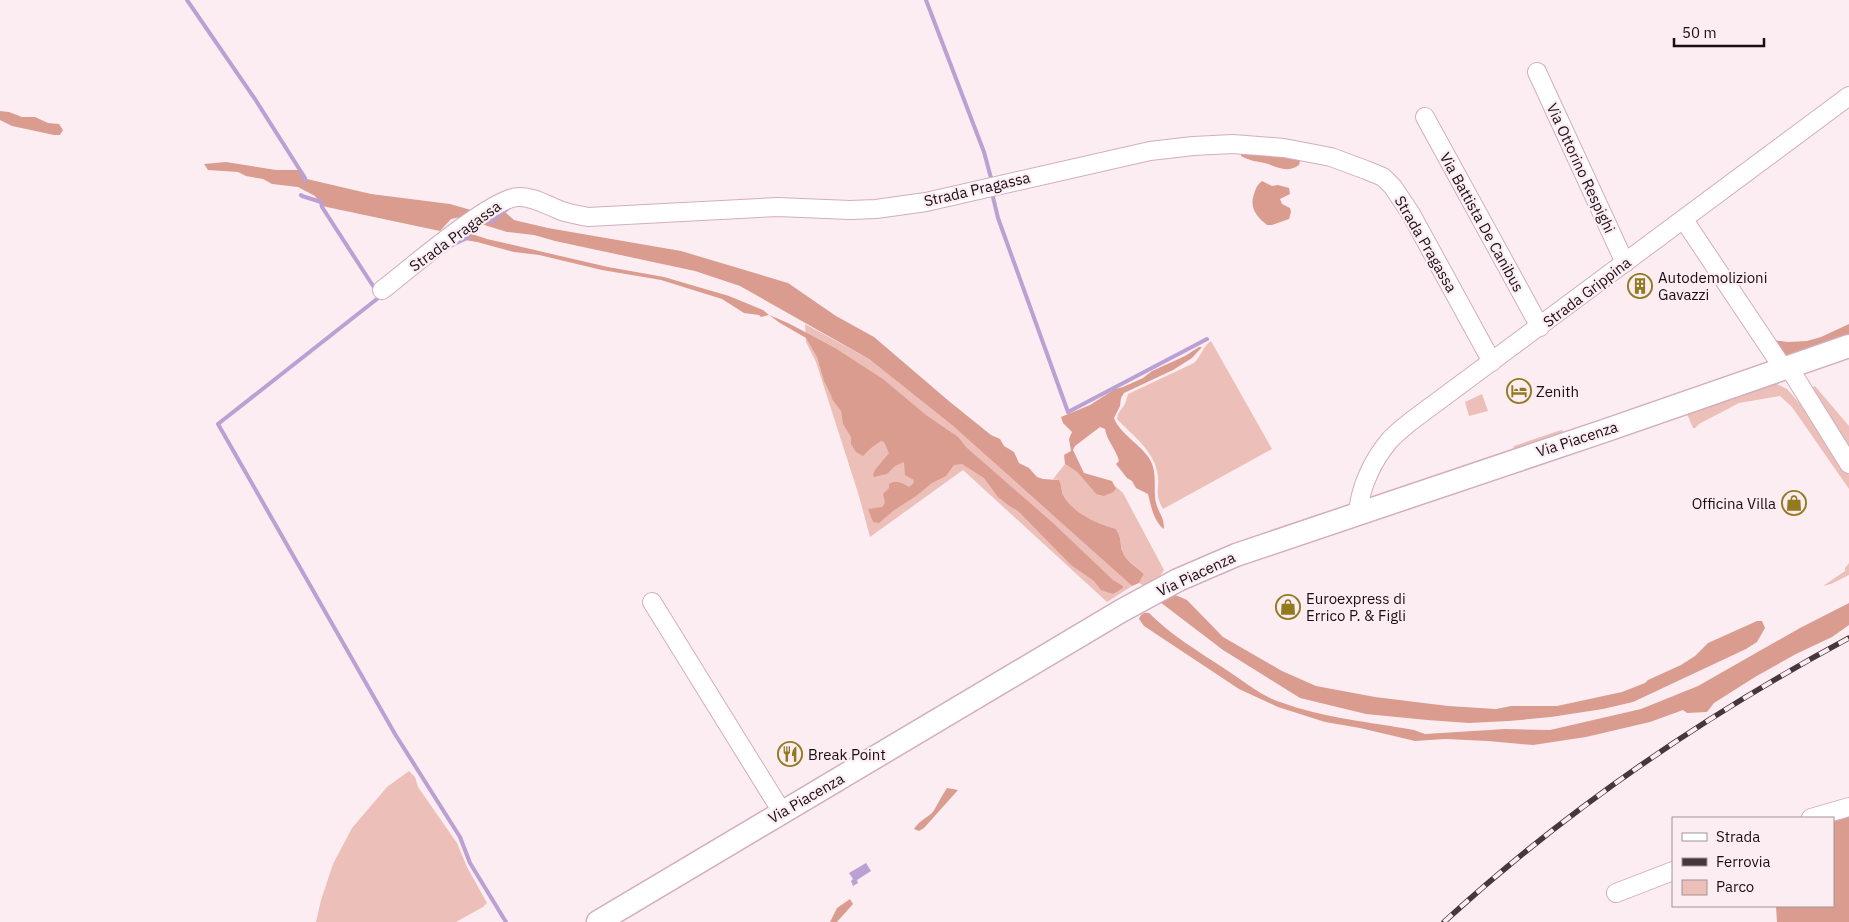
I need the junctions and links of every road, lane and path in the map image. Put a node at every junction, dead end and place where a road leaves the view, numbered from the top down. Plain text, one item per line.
1 (1537, 72) dead end
2 (1849, 96) edge
3 (1425, 117) dead end
4 (1684, 220) junction
5 (1625, 263) junction
6 (382, 290) dead end
7 (1540, 327) junction
8 (1849, 346) edge
9 (1492, 362) junction
10 (1786, 367) junction
11 (1849, 464) edge
12 (1358, 513) junction
13 (652, 602) dead end
14 (1849, 807) edge
15 (782, 812) junction
16 (1814, 817) edge
17 (1672, 871) edge
18 (1616, 893) dead end
19 (598, 922) edge

1 - 5 street, Via Ottorino Respighi
2 - 4 street, Strada Grippina
3 - 7 street, Via Battista De Canibus
4 - 5 street, Strada Grippina
4 - 10 street
5 - 7 street, Strada Grippina
6 - 9 street, Strada Pragassa
7 - 9 street, Strada Grippina
8 - 10 main road, Via Piacenza
9 - 12 street, Strada Grippina
10 - 11 street
10 - 12 main road, Via Piacenza
12 - 15 main road, Via Piacenza
13 - 15 street
14 - 16 street
15 - 19 main road, Via Piacenza
17 - 18 street

